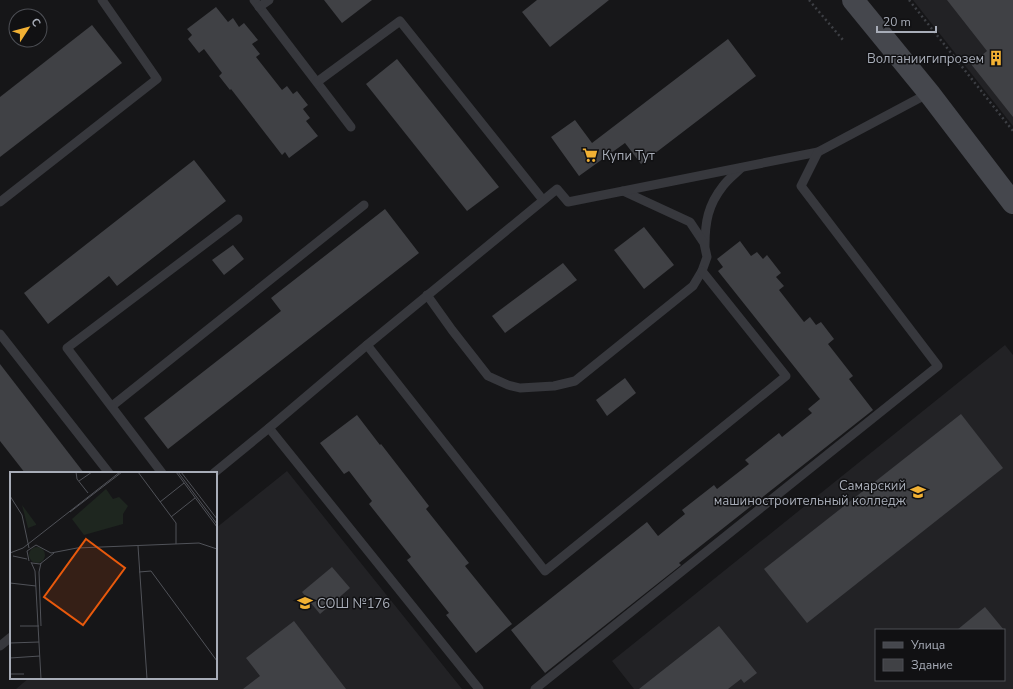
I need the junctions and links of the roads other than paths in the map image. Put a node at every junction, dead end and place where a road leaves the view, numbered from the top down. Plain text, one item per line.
1 (102, 0) edge
2 (269, 0) edge
3 (853, 0) edge
4 (257, 4) edge
5 (317, 82) junction
6 (929, 93) junction
7 (351, 127) dead end
8 (818, 152) junction
9 (741, 168) junction
10 (623, 191) junction
11 (543, 200) junction
12 (0, 202) edge
13 (1013, 203) edge
14 (364, 205) dead end
15 (238, 219) dead end
16 (705, 248) junction
17 (702, 271) junction
18 (427, 295) junction
19 (0, 334) edge
20 (367, 345) junction
21 (112, 406) junction
22 (269, 428) junction
23 (108, 472) edge
24 (161, 472) edge
25 (215, 472) edge
26 (10, 638) edge
27 (0, 646) edge
28 (479, 689) edge
29 (535, 689) edge

1 - 12 lane
2 - 4 lane
3 - 6 main road
4 - 5 lane
5 - 7 lane
5 - 11 lane
6 - 8 lane
6 - 13 main road
8 - 9 lane
8 - 29 lane
9 - 10 lane
9 - 16 lane
10 - 11 lane
10 - 16 lane
11 - 18 lane
14 - 21 lane
15 - 21 lane
16 - 17 lane
17 - 18 lane
17 - 20 lane
18 - 20 lane
19 - 23 lane
20 - 22 lane
21 - 24 lane
22 - 25 lane
22 - 28 lane
26 - 27 lane

